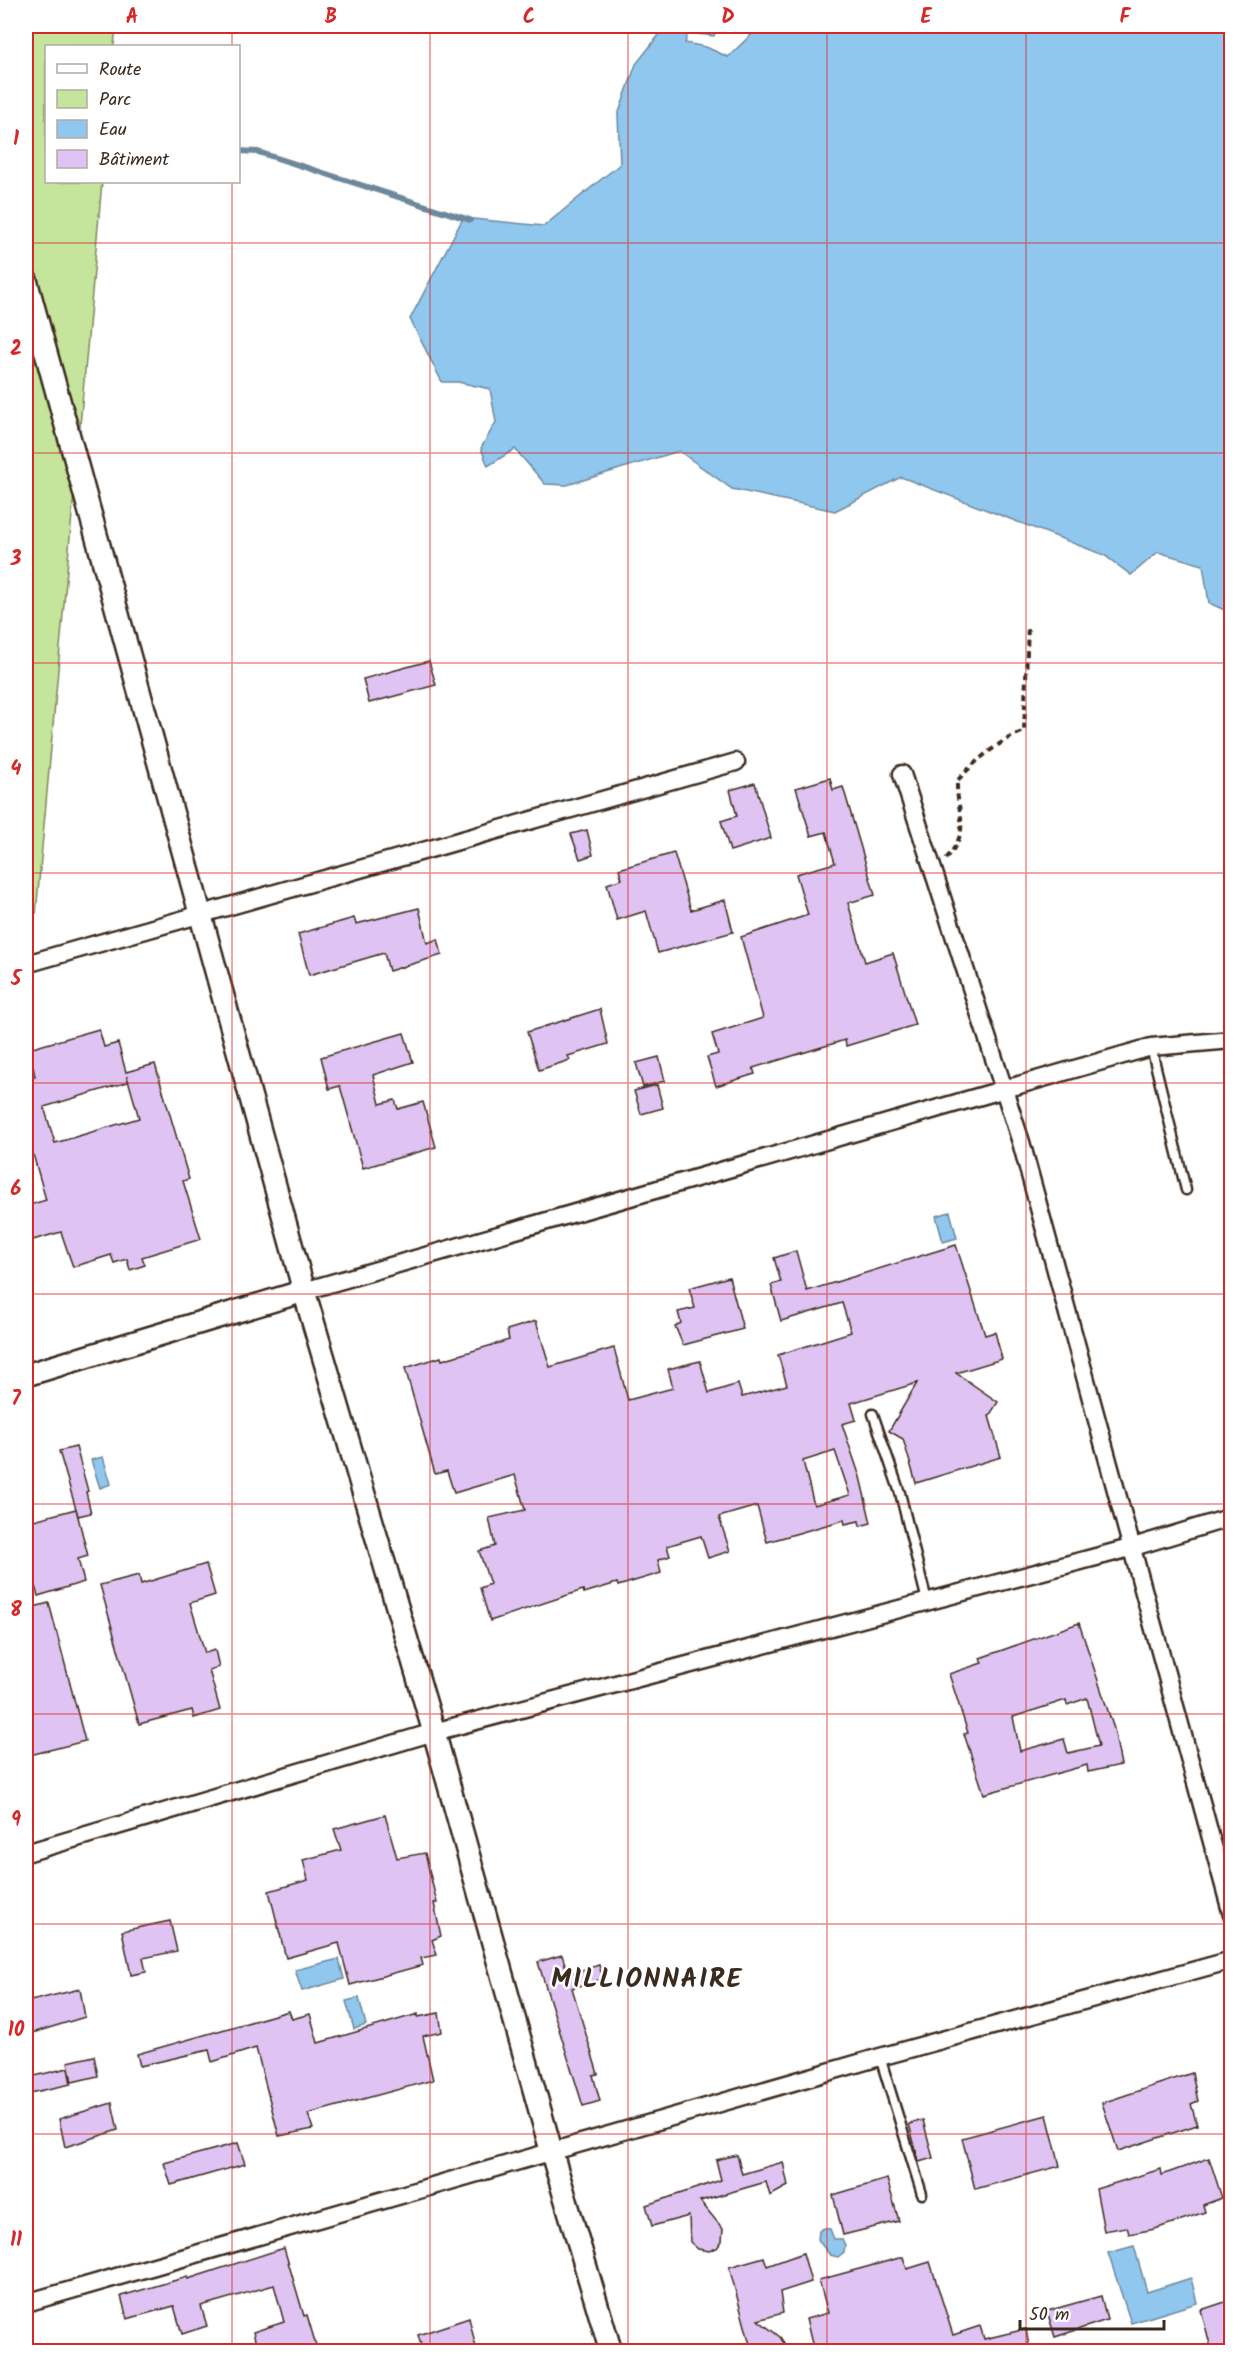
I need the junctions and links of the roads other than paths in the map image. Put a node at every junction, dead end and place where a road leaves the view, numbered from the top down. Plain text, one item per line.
1 (26, 279) edge
2 (736, 762) dead end
3 (902, 774) dead end
4 (202, 912) junction
5 (26, 964) edge
6 (1232, 1040) edge
7 (1151, 1047) junction
8 (1003, 1088) junction
9 (1186, 1190) dead end
10 (304, 1291) junction
11 (26, 1375) edge
12 (873, 1414) dead end
13 (1232, 1517) edge
14 (1130, 1548) junction
15 (927, 1601) junction
16 (434, 1732) junction
17 (26, 1853) edge
18 (1232, 1915) edge
19 (1232, 1960) edge
20 (880, 2056) junction
21 (551, 2150) junction
22 (922, 2194) dead end
23 (26, 2303) edge
24 (611, 2352) edge

1 - 4 street
2 - 4 street
3 - 8 street
4 - 5 street
4 - 10 street
6 - 7 street
7 - 8 street
7 - 9 lane
8 - 10 street
8 - 14 street
10 - 11 street
10 - 16 street
12 - 15 lane
13 - 14 street
14 - 15 street
14 - 18 street
15 - 16 street
16 - 17 street
16 - 21 street
19 - 20 street
20 - 21 street
20 - 22 lane
21 - 23 street
21 - 24 street

